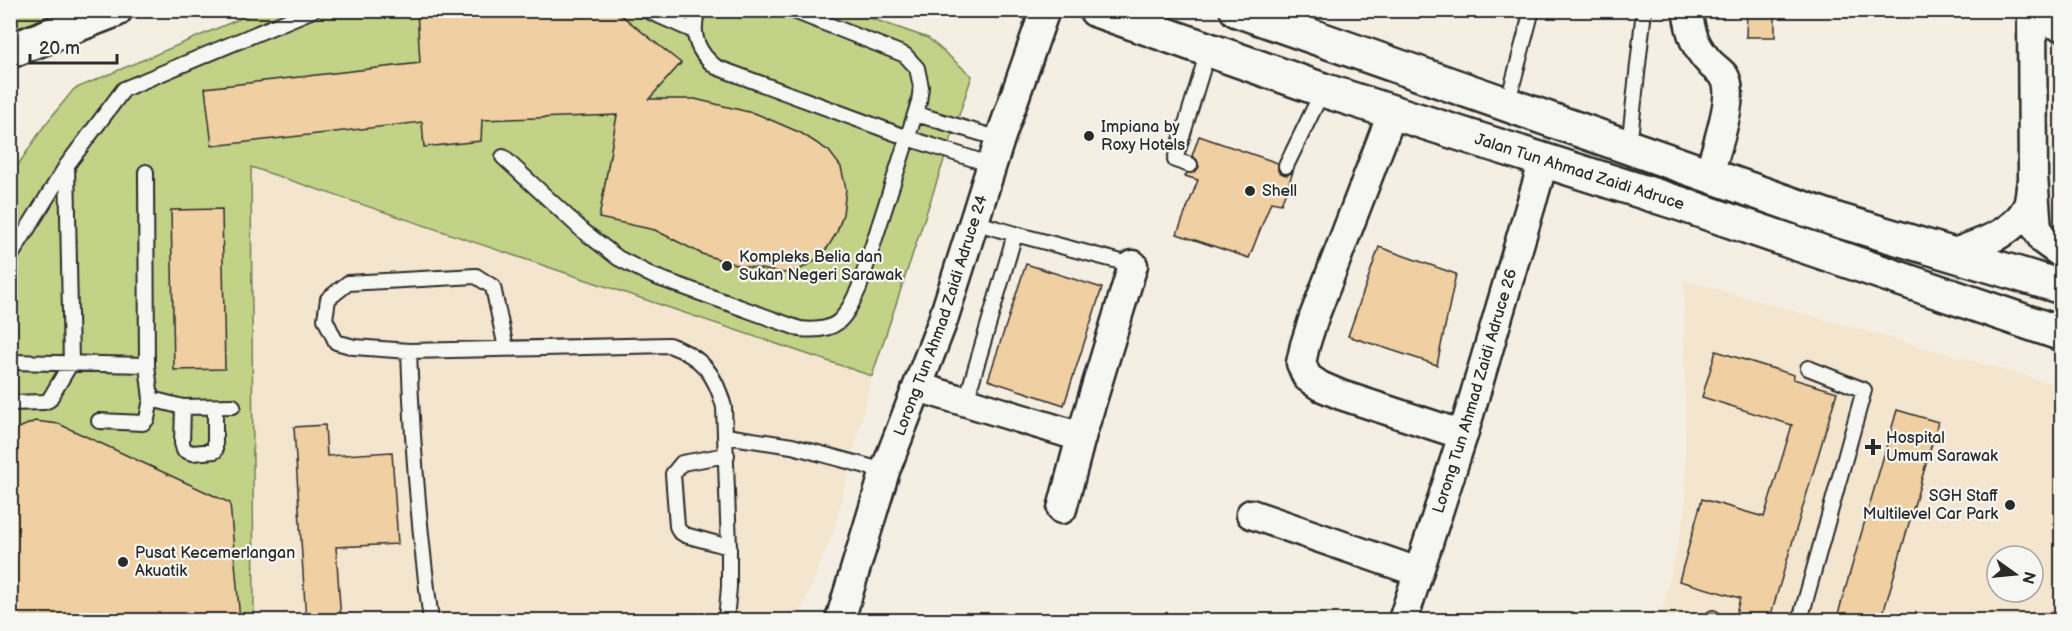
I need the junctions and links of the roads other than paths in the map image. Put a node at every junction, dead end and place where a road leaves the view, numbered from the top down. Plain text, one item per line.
1 (115, 10) edge
2 (313, 10) edge
3 (646, 10) edge
4 (698, 10) edge
5 (790, 10) edge
6 (1045, 10) edge
7 (1096, 10) edge
8 (1237, 10) edge
9 (1532, 10) edge
10 (1644, 10) edge
11 (1687, 10) edge
12 (2032, 14) edge
13 (1298, 21) edge
14 (2061, 26) edge
15 (693, 31) junction
16 (10, 51) edge
17 (1208, 51) junction
18 (1323, 90) junction
19 (1507, 105) junction
20 (1393, 111) junction
21 (916, 114) junction
22 (908, 138) junction
23 (1629, 147) junction
24 (996, 152) junction
25 (503, 157) dead end
26 (1544, 160) junction
27 (68, 165) junction
28 (1190, 165) dead end
29 (1286, 166) dead end
30 (146, 171) dead end
31 (1709, 175) junction
32 (2033, 176) junction
33 (974, 222) junction
34 (1015, 234) junction
35 (1951, 254) junction
36 (2061, 254) edge
37 (10, 257) edge
38 (1133, 265) joint
39 (2010, 271) junction
40 (2061, 287) edge
41 (2061, 334) edge
42 (506, 348) junction
43 (410, 351) junction
44 (10, 363) edge
45 (71, 363) junction
46 (147, 365) junction
47 (1808, 368) dead end
48 (918, 387) junction
49 (151, 399) junction
50 (966, 401) junction
51 (10, 403) edge
52 (233, 406) dead end
53 (183, 407) junction
54 (215, 407) junction
55 (99, 421) dead end
56 (1463, 435) junction
57 (726, 436) junction
58 (1081, 437) junction
59 (726, 455) junction
60 (885, 471) junction
61 (1062, 509) dead end
62 (1251, 514) dead end
63 (729, 547) junction
64 (1418, 572) junction
65 (431, 621) edge
66 (726, 621) edge
67 (840, 621) edge
68 (1403, 621) edge
69 (1800, 621) edge

1 - 16 main road
2 - 27 lane
3 - 15 lane
4 - 15 lane
5 - 21 lane
6 - 24 street, Lorong Tun Ahmad Zaidi Adruce 24
7 - 17 main road, Jalan Tun Ahmad Zaidi Adruce
8 - 13 main road
9 - 19 lane
10 - 23 lane
11 - 31 street
12 - 14 street
12 - 32 street
13 - 19 main road
15 - 22 lane
17 - 18 main road, Jalan Tun Ahmad Zaidi Adruce
17 - 28 lane
18 - 20 main road, Jalan Tun Ahmad Zaidi Adruce
18 - 29 lane
19 - 23 main road
20 - 26 main road, Jalan Tun Ahmad Zaidi Adruce
20 - 56 street
21 - 22 lane
21 - 24 lane
22 - 24 lane
22 - 25 lane
23 - 31 main road
24 - 33 street, Lorong Tun Ahmad Zaidi Adruce 24
26 - 41 main road, Jalan Tun Ahmad Zaidi Adruce
26 - 56 street, Lorong Tun Ahmad Zaidi Adruce 26
27 - 37 lane
27 - 45 lane
30 - 46 lane
31 - 35 main road
32 - 35 street
32 - 36 street
33 - 34 lane
33 - 48 street, Lorong Tun Ahmad Zaidi Adruce 24
34 - 38 lane
34 - 50 lane
35 - 39 main road
36 - 39 street
38 - 58 street
39 - 40 main road
42 - 43 lane
42 - 43 lane
42 - 57 lane
43 - 65 lane
44 - 45 lane
45 - 46 lane
45 - 51 lane
46 - 49 lane
47 - 69 lane
48 - 50 street
48 - 60 street, Lorong Tun Ahmad Zaidi Adruce 24
49 - 53 lane
49 - 55 lane
50 - 58 street
52 - 54 lane
53 - 54 lane
53 - 54 lane
56 - 64 street, Lorong Tun Ahmad Zaidi Adruce 26
57 - 59 lane
57 - 60 lane
58 - 61 street
59 - 63 lane
59 - 63 lane
60 - 67 street, Lorong Tun Ahmad Zaidi Adruce 24
62 - 64 street
63 - 66 lane
64 - 68 street, Lorong Tun Ahmad Zaidi Adruce 26

